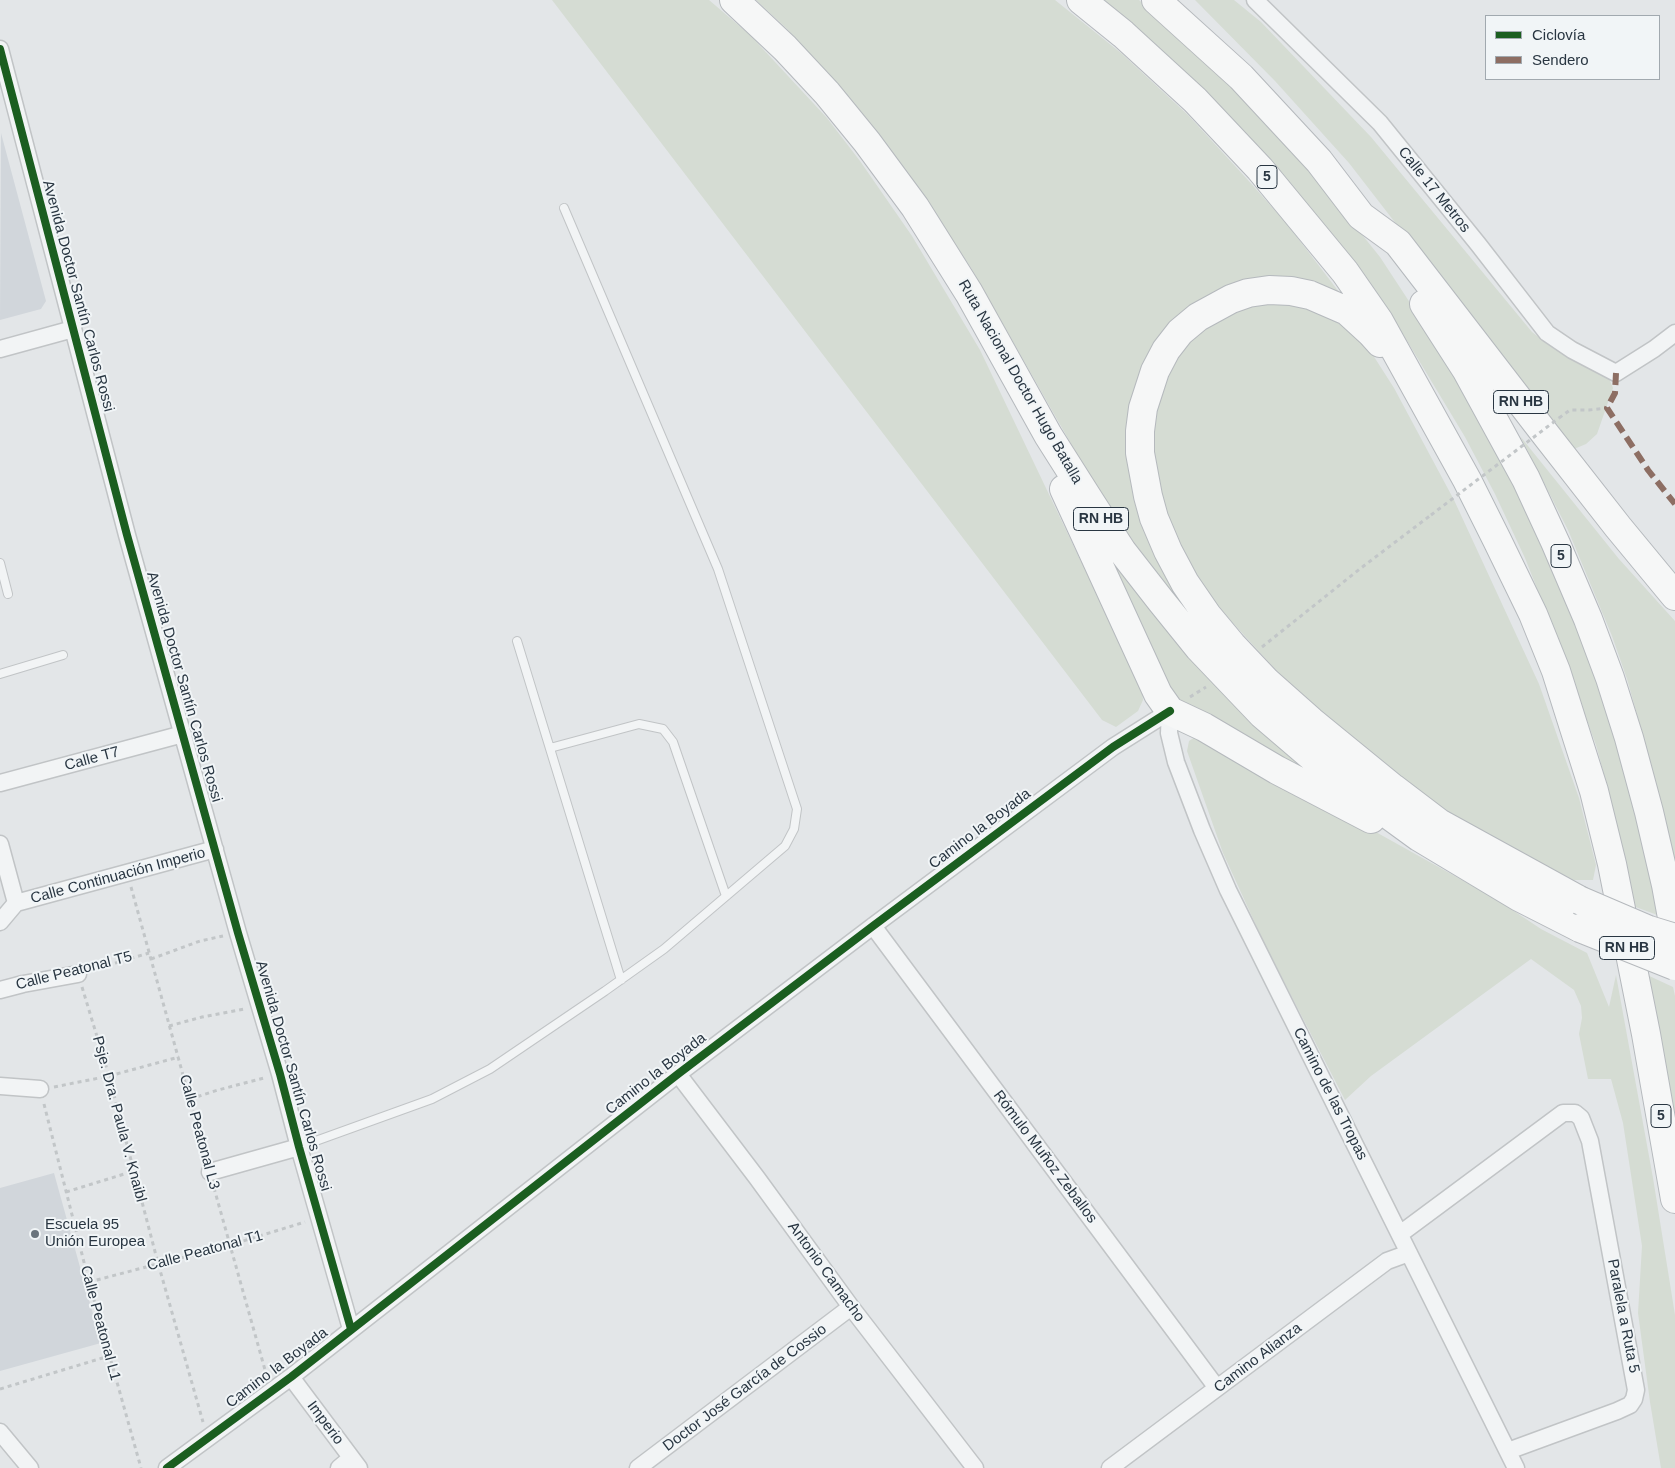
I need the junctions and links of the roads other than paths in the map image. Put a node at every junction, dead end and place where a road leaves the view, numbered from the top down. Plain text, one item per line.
1 (734, 0) edge
2 (1081, 0) edge
3 (1158, 0) edge
4 (1254, 0) edge
5 (0, 49) edge
6 (564, 208) dead end
7 (1361, 216) junction
8 (72, 329) junction
9 (1675, 333) edge
10 (0, 349) edge
11 (1414, 386) junction
12 (1048, 435) junction
13 (0, 563) edge
14 (8, 594) dead end
15 (1675, 596) edge
16 (517, 641) dead end
17 (63, 655) dead end
18 (1236, 667) junction
19 (0, 674) edge
20 (1170, 711) junction
21 (183, 734) junction
22 (550, 748) junction
23 (0, 783) edge
24 (1419, 838) junction
25 (0, 844) edge
26 (215, 849) junction
27 (726, 896) junction
28 (16, 903) junction
29 (0, 922) edge
30 (873, 926) junction
31 (1675, 934) edge
32 (1675, 938) edge
33 (1675, 966) edge
34 (78, 974) road end
35 (621, 980) junction
36 (0, 990) edge
37 (678, 1074) junction
38 (0, 1086) edge
39 (40, 1089) road end
40 (299, 1148) junction
41 (210, 1172) road end
42 (1675, 1199) edge
43 (1400, 1234) junction
44 (1409, 1253) junction
45 (851, 1307) junction
46 (352, 1329) junction
47 (291, 1377) junction
48 (1217, 1388) junction
49 (0, 1432) edge
50 (1508, 1451) junction
51 (350, 1465) edge
52 (30, 1468) edge
53 (167, 1468) edge
54 (638, 1468) edge
55 (975, 1468) edge
56 (1110, 1468) edge
57 (1516, 1468) edge

1 - 12 highway, Ruta Nacional Doctor Hugo Batalla / RN HB
2 - 11 highway, 5
3 - 7 highway, RN HB
4 - 9 street, Calle 17 Metros
5 - 8 street, Avenida Doctor Santín Carlos Rossi
6 - 27 lane
7 - 15 highway, RN HB
7 - 31 highway, 5
8 - 10 street
8 - 21 street, Avenida Doctor Santín Carlos Rossi
11 - 18 highway
11 - 42 highway, 5
12 - 18 highway, Ruta Nacional Doctor Hugo Batalla / RN HB
12 - 20 highway
13 - 14 lane
16 - 22 lane
17 - 19 lane
18 - 24 highway, Ruta Nacional Doctor Hugo Batalla / RN HB
18 - 32 highway, bridge
20 - 24 highway
20 - 30 street, Camino la Boyada
20 - 43 street, Camino de las Tropas
21 - 23 street, Calle T7
21 - 26 street, Avenida Doctor Santín Carlos Rossi
22 - 27 lane
22 - 35 lane
24 - 33 highway, Ruta Nacional Doctor Hugo Batalla / RN HB, bridge
25 - 28 street
26 - 28 street, Calle Continuación Imperio
26 - 40 street, Avenida Doctor Santín Carlos Rossi
27 - 35 lane
28 - 29 street, Calle Continuación Imperio
30 - 37 street, Camino la Boyada
30 - 48 street, Rómulo Muñoz Zeballos
34 - 36 street, Calle Peatonal T5
35 - 40 lane
37 - 45 street, Antonio Camacho
37 - 46 street, Camino la Boyada
38 - 39 street
40 - 41 street
40 - 46 street, Avenida Doctor Santín Carlos Rossi
43 - 44 street, Camino de las Tropas
43 - 50 street, Paralela a Ruta 5
44 - 48 street, Camino Alianza
44 - 50 street, Camino de las Tropas
45 - 54 street, Doctor José García de Cossio
45 - 55 street, Antonio Camacho
46 - 47 street, Camino la Boyada
47 - 51 street, Imperio
47 - 53 street, Camino la Boyada
48 - 56 street, Camino Alianza
49 - 52 street
50 - 57 street, Camino de las Tropas

